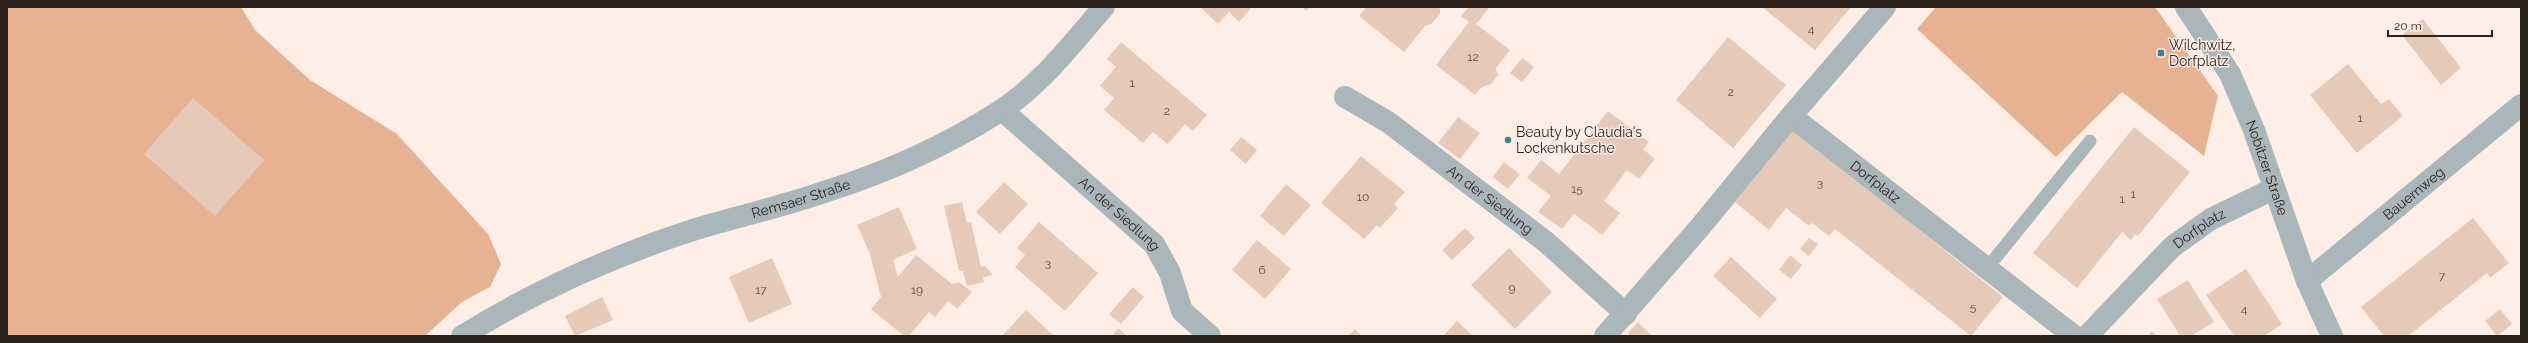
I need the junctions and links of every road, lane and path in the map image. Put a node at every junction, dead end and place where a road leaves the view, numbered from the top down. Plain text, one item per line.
1 (1104, 7) edge
2 (1885, 7) edge
3 (2186, 7) edge
4 (1345, 97) dead end
5 (2521, 105) edge
6 (1002, 110) junction
7 (1791, 116) junction
8 (2090, 141) dead end
9 (2273, 188) junction
10 (1988, 267) junction
11 (2307, 281) junction
12 (1626, 314) junction
13 (462, 336) edge
14 (1210, 336) edge
15 (1605, 336) edge
16 (2074, 336) edge
17 (2087, 336) edge
18 (2332, 336) edge

1 - 6 street, Remsaer Straße
2 - 7 street
3 - 9 street, Nobitzer Straße
4 - 12 street, An der Siedlung
5 - 11 street, Bauernweg
6 - 13 street, Remsaer Straße
6 - 14 street, An der Siedlung
7 - 10 street, Dorfplatz
7 - 12 street
8 - 10 lane
9 - 11 street, Nobitzer Straße
9 - 17 street, Dorfplatz
10 - 16 street, Dorfplatz
11 - 18 street, Nobitzer Straße
12 - 15 street

